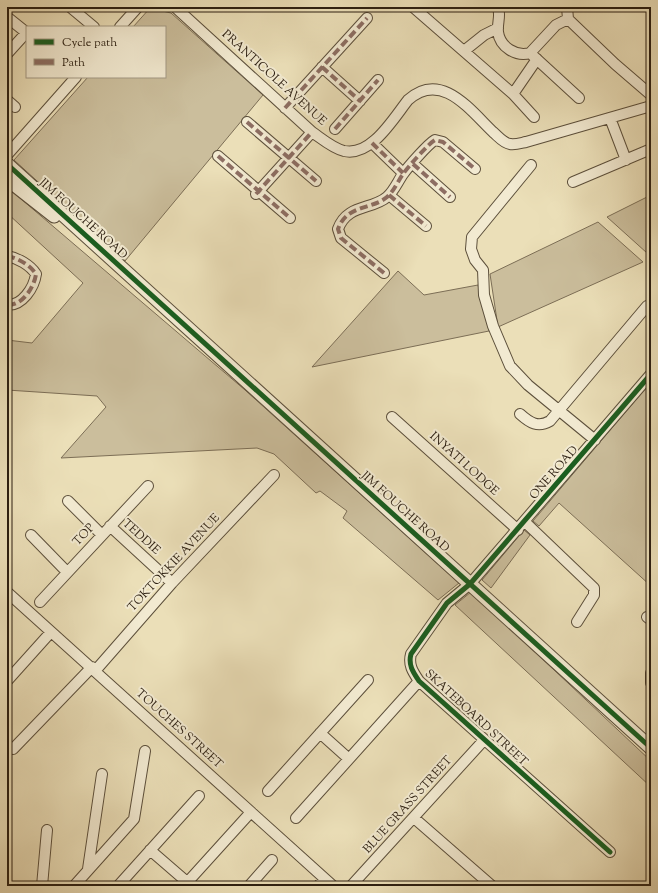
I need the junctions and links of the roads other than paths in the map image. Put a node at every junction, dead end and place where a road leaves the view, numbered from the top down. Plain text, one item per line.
1 (70, 7) edge
2 (138, 7) edge
3 (175, 7) edge
4 (413, 7) edge
5 (498, 7) edge
6 (567, 7) edge
7 (7, 17) edge
8 (367, 18) dead end
9 (568, 19) junction
10 (93, 26) edge
11 (121, 26) edge
12 (498, 28) junction
13 (26, 32) edge
14 (26, 34) edge
15 (464, 51) junction
16 (7, 54) edge
17 (534, 56) junction
18 (322, 67) junction
19 (75, 78) edge
20 (378, 80) dead end
21 (513, 94) junction
22 (651, 95) edge
23 (579, 98) dead end
24 (7, 100) edge
25 (360, 101) junction
26 (651, 106) edge
27 (15, 107) dead end
28 (285, 108) junction
29 (534, 118) dead end
30 (610, 118) junction
31 (247, 122) dead end
32 (335, 129) dead end
33 (312, 132) junction
34 (372, 144) junction
35 (651, 149) edge
36 (7, 155) edge
37 (218, 156) dead end
38 (289, 158) junction
39 (626, 160) junction
40 (7, 164) edge
41 (413, 164) junction
42 (531, 165) dead end
43 (475, 169) dead end
44 (404, 173) junction
45 (7, 179) edge
46 (316, 181) dead end
47 (573, 182) dead end
48 (257, 193) junction
49 (390, 195) junction
50 (450, 197) dead end
51 (290, 218) dead end
52 (426, 226) dead end
53 (7, 256) edge
54 (384, 273) dead end
55 (145, 290) junction
56 (7, 305) edge
57 (647, 306) dead end
58 (651, 374) edge
59 (558, 410) junction
60 (520, 414) dead end
61 (392, 417) dead end
62 (595, 440) junction
63 (274, 475) dead end
64 (148, 486) dead end
65 (68, 501) dead end
66 (110, 526) junction
67 (522, 526) junction
68 (31, 535) dead end
69 (102, 535) junction
70 (68, 572) junction
71 (172, 583) junction
72 (470, 584) junction
73 (7, 592) edge
74 (40, 602) dead end
75 (577, 622) dead end
76 (52, 632) junction
77 (94, 669) junction
78 (651, 673) edge
79 (368, 680) dead end
80 (7, 681) edge
81 (419, 681) junction
82 (651, 683) edge
83 (320, 733) junction
84 (484, 740) junction
85 (651, 748) edge
86 (13, 749) dead end
87 (146, 751) dead end
88 (349, 759) junction
89 (102, 774) dead end
90 (268, 791) dead end
91 (199, 796) dead end
92 (252, 812) junction
93 (296, 818) dead end
94 (414, 818) junction
95 (47, 830) dead end
96 (150, 850) junction
97 (610, 852) dead end
98 (272, 860) dead end
99 (88, 869) junction
100 (321, 882) edge
101 (186, 884) edge
102 (42, 886) edge
103 (74, 886) edge
104 (118, 886) edge
105 (249, 886) edge
106 (333, 886) edge
107 (351, 886) edge
108 (492, 886) edge

1 - 10 street
2 - 11 street
3 - 28 street, PRANTICOLE AVENUE
4 - 15 street
5 - 12 street
6 - 9 street
7 - 13 street
8 - 18 street
9 - 17 street
9 - 22 street
12 - 15 street
12 - 17 street
14 - 16 street
15 - 21 street
17 - 21 street
17 - 23 street
18 - 25 street
18 - 28 street
19 - 36 street
20 - 25 street
21 - 29 street
24 - 27 street
25 - 32 street
26 - 30 street
28 - 33 street, PRANTICOLE AVENUE
30 - 34 street, PRANTICOLE AVENUE
30 - 39 street
31 - 38 street
33 - 34 street, PRANTICOLE AVENUE
33 - 38 street
34 - 44 street
35 - 39 street
37 - 48 street
38 - 46 street
38 - 48 street
39 - 47 street
40 - 55 street, JIM FOUCHE ROAD
41 - 43 street
41 - 44 street
41 - 50 street
42 - 59 street
44 - 49 street
45 - 55 street, JIM FOUCHE ROAD
48 - 51 street
49 - 52 street
49 - 54 street
53 - 56 street
55 - 72 street, JIM FOUCHE ROAD
57 - 59 street
58 - 62 street, ONE ROAD
59 - 60 street
59 - 62 street
61 - 67 street, INYATI LODGE
62 - 67 street, ONE ROAD
63 - 71 street, TOKTOKKIE AVENUE
64 - 66 street, TOP
65 - 69 street
66 - 69 street, TOP
66 - 71 street, TEDDIE
67 - 72 street, ONE ROAD
67 - 75 street, INYATI LODGE
68 - 70 street
69 - 70 street, TOP
70 - 74 street, TOP
71 - 77 street, TOKTOKKIE AVENUE
72 - 81 street, SKATEBOARD STREET
72 - 85 street, JIM FOUCHE ROAD
73 - 76 street, TOUCHES STREET
76 - 77 street, TOUCHES STREET
76 - 80 street
77 - 86 street, TOKTOKKIE AVENUE
77 - 92 street, TOUCHES STREET
78 - 82 street
79 - 83 street
81 - 84 street, SKATEBOARD STREET
81 - 88 street
83 - 88 street
83 - 90 street
84 - 94 street, BLUE GRASS STREET
84 - 97 street, SKATEBOARD STREET
87 - 99 street
88 - 93 street
89 - 99 street
91 - 96 street
92 - 100 street, TOUCHES STREET
92 - 101 street
94 - 107 street, BLUE GRASS STREET
94 - 108 street
95 - 102 street
96 - 101 street
96 - 104 street
98 - 105 street
99 - 103 street
100 - 106 street, TOUCHES STREET

